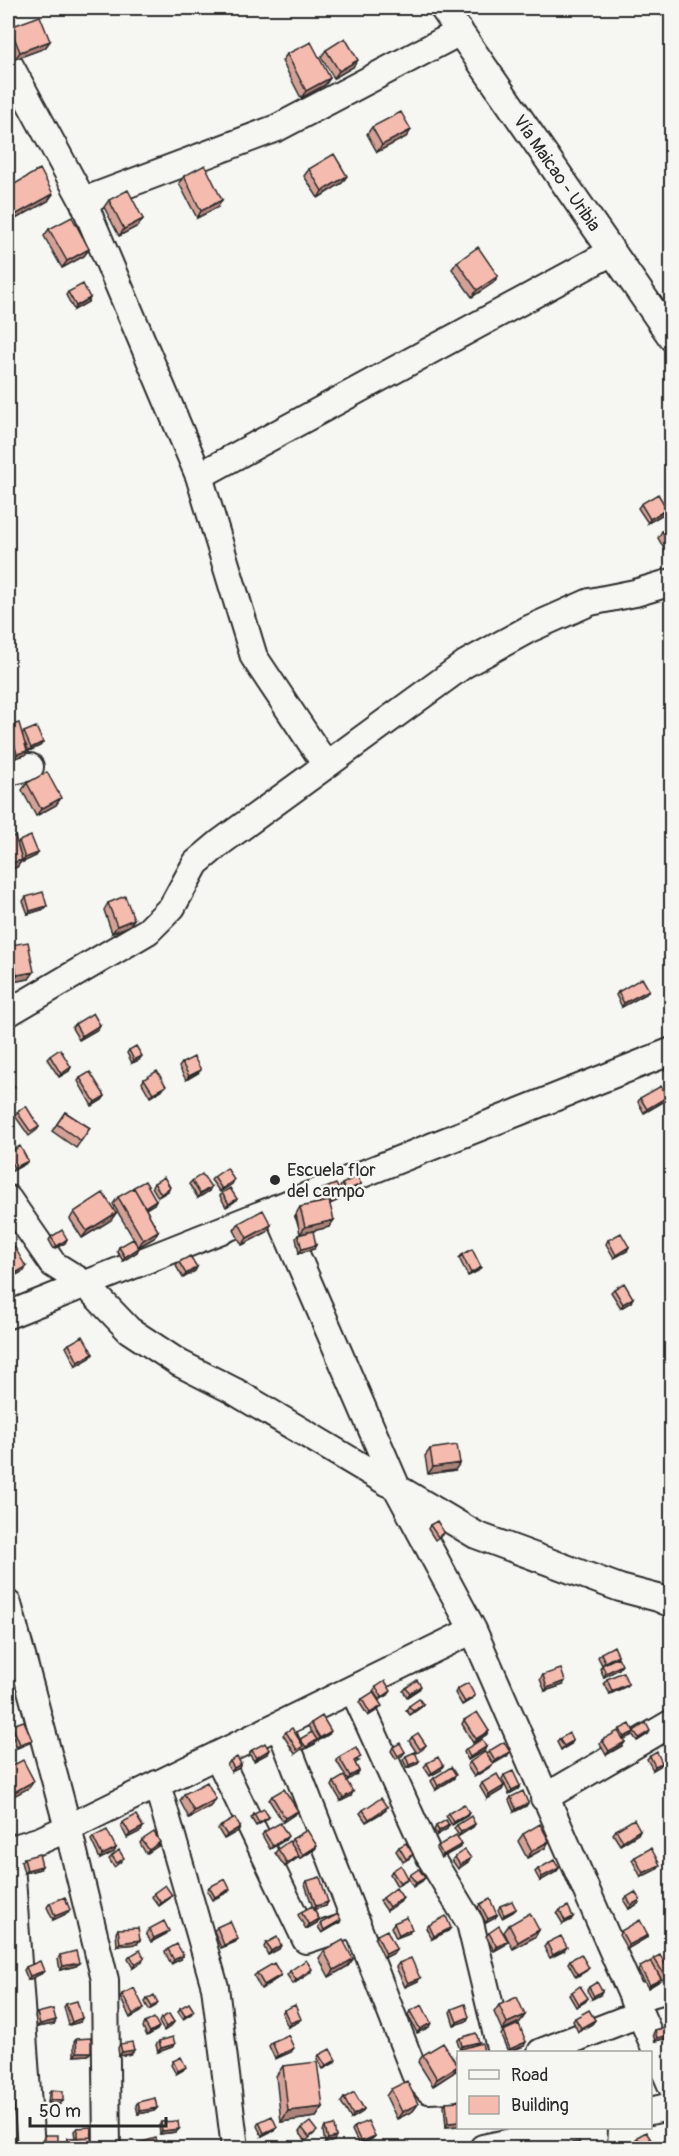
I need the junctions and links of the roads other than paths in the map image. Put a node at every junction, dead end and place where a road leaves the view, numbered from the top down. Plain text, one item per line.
1 (443, 8) edge
2 (460, 32) junction
3 (8, 62) edge
4 (83, 201) junction
5 (612, 252) junction
6 (672, 339) edge
7 (199, 476) junction
8 (672, 582) edge
9 (326, 765) junction
10 (8, 1013) edge
11 (672, 1051) edge
12 (8, 1199) edge
13 (276, 1208) junction
14 (85, 1284) junction
15 (8, 1315) edge
16 (398, 1490) junction
17 (8, 1604) edge
18 (672, 1604) edge
19 (472, 1630) junction
20 (352, 1689) junction
21 (672, 1723) edge
22 (279, 1725) junction
23 (217, 1755) junction
24 (157, 1784) junction
25 (544, 1798) junction
26 (68, 1828) junction
27 (9, 1850) edge
28 (357, 1923) junction
29 (672, 1988) edge
30 (636, 2006) junction
31 (501, 2051) edge
32 (543, 2051) edge
33 (666, 2061) edge
34 (457, 2086) edge
35 (672, 2087) edge
36 (672, 2106) edge
37 (652, 2110) edge
38 (567, 2129) edge
39 (594, 2129) edge
40 (31, 2148) edge
41 (107, 2148) edge
42 (235, 2148) edge
43 (483, 2148) edge
44 (593, 2148) edge

1 - 2 street, Vía Maicao - Uribia
2 - 4 street
2 - 5 street, Vía Maicao - Uribia
3 - 4 street
4 - 7 street
5 - 6 street, Vía Maicao - Uribia
5 - 7 street
7 - 9 street
8 - 9 street
9 - 10 street
11 - 13 street
12 - 14 street
13 - 14 street
13 - 16 street
14 - 15 street
14 - 16 street
16 - 18 street
16 - 19 street
17 - 26 street
19 - 20 street
19 - 25 street
20 - 22 street
20 - 31 street
21 - 25 street
22 - 23 street
22 - 28 street
23 - 24 street
23 - 28 street
24 - 26 street
24 - 42 street
25 - 30 street
26 - 27 street
26 - 41 street
27 - 40 street
28 - 34 street
29 - 30 street
30 - 32 street
30 - 33 street
33 - 35 street
36 - 37 street
38 - 43 street
39 - 44 street

